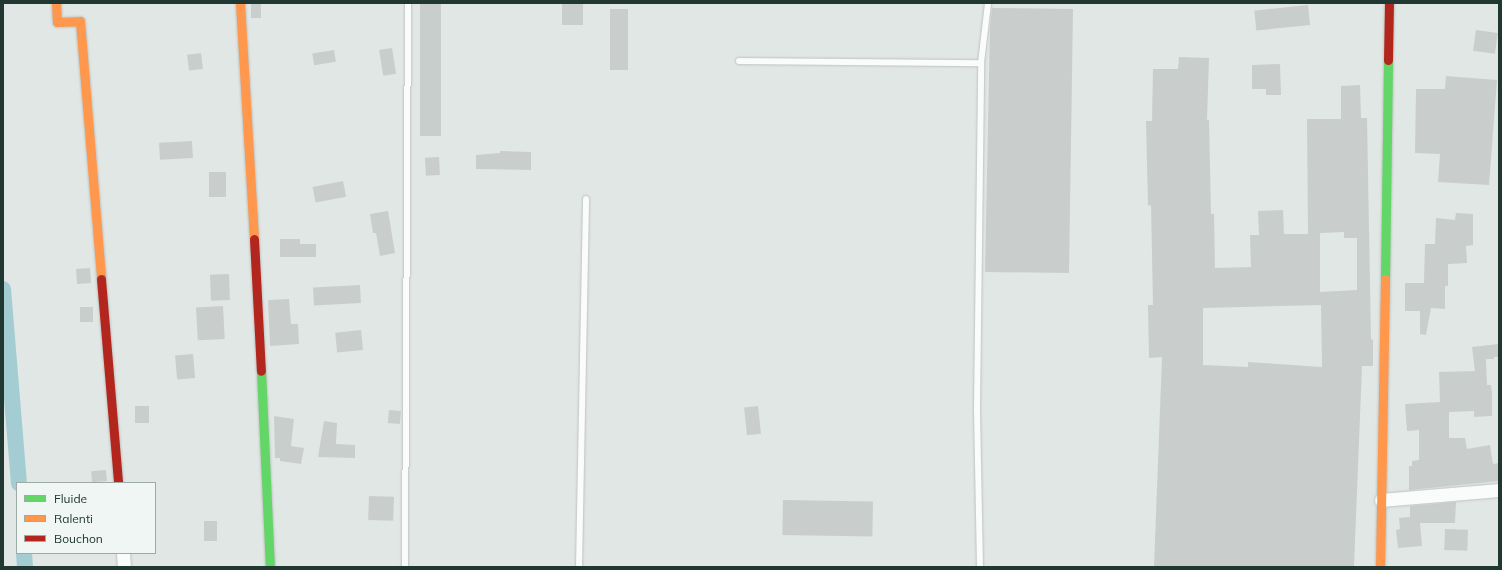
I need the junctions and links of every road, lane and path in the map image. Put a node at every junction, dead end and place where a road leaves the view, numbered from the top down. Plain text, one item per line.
1 (56, 3) edge
2 (240, 3) edge
3 (408, 3) edge
4 (988, 3) edge
5 (1388, 3) edge
6 (740, 61) dead end
7 (980, 64) junction
8 (586, 199) dead end
9 (118, 482) edge
10 (1499, 490) edge
11 (1381, 500) junction
12 (123, 554) edge
13 (124, 567) edge
14 (270, 567) edge
15 (405, 567) edge
16 (579, 567) edge
17 (980, 567) edge
18 (1380, 567) edge

1 - 9 street
2 - 14 street
3 - 15 lane
4 - 7 lane
5 - 11 street
6 - 7 lane
7 - 17 lane
8 - 16 lane
10 - 11 street
11 - 18 street
12 - 13 street

